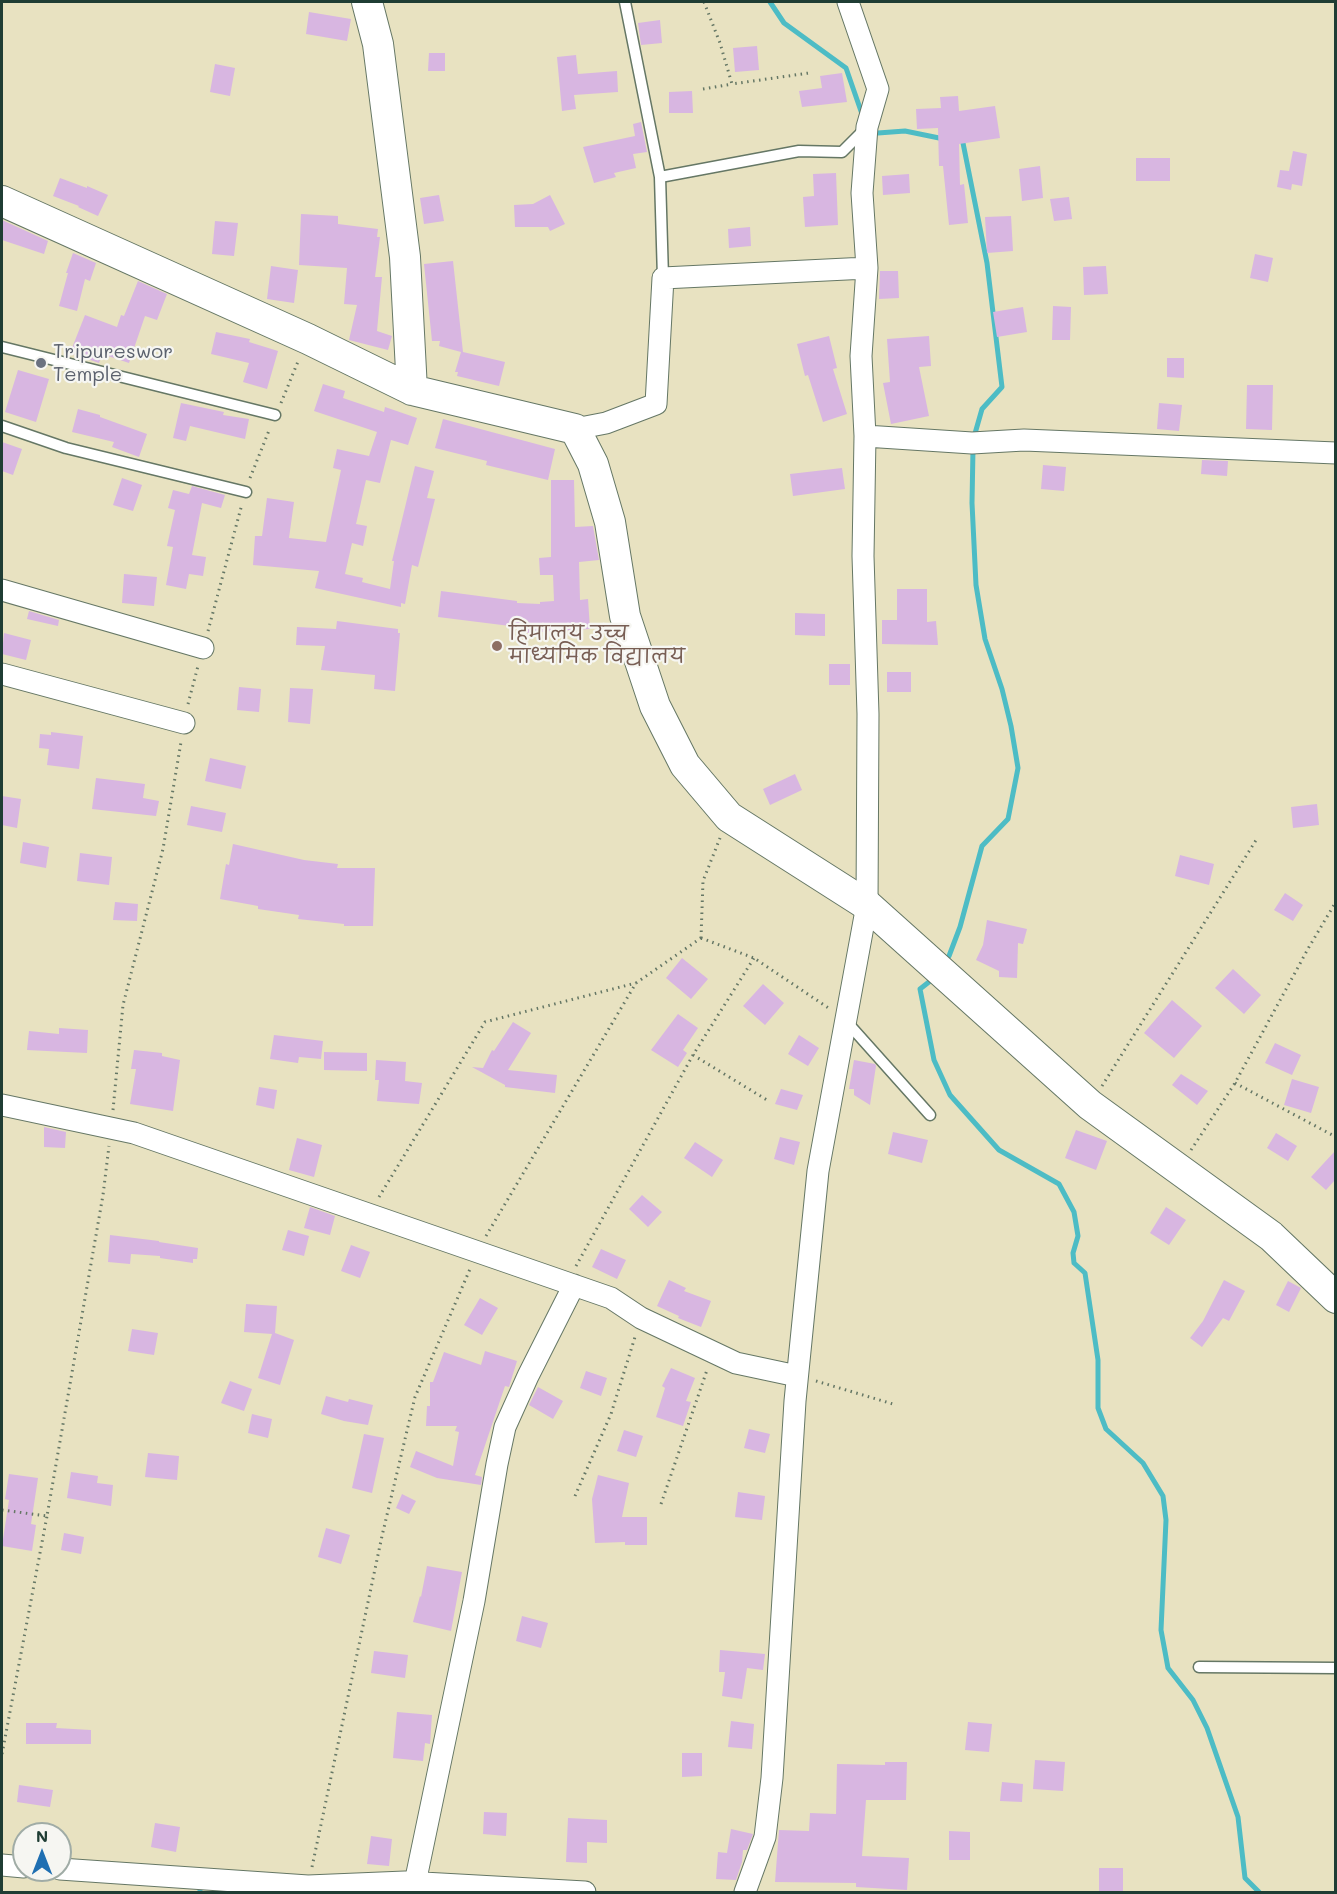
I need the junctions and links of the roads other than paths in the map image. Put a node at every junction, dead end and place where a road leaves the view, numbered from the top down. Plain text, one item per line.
1 (367, 2) edge
2 (625, 2) edge
3 (849, 2) edge
4 (867, 127) junction
5 (660, 177) junction
6 (2, 201) edge
7 (867, 268) junction
8 (663, 278) junction
9 (2, 347) edge
10 (412, 390) junction
11 (275, 415) road end
12 (2, 426) edge
13 (575, 429) junction
14 (865, 436) junction
15 (1335, 453) edge
16 (246, 492) road end
17 (2, 590) edge
18 (203, 648) road end
19 (2, 674) edge
20 (184, 723) road end
21 (867, 905) junction
22 (845, 1020) junction
23 (2, 1105) edge
24 (930, 1115) dead end
25 (571, 1284) junction
26 (1335, 1298) edge
27 (797, 1376) junction
28 (1199, 1668) dead end
29 (1335, 1668) edge
30 (72, 1870) edge
31 (408, 1886) edge
32 (585, 1893) edge
33 (745, 1893) edge

1 - 10 street
2 - 5 lane
3 - 4 street
4 - 5 lane
4 - 7 street
5 - 8 lane
6 - 10 street
7 - 8 street
7 - 14 street
8 - 13 street
9 - 11 lane
10 - 13 street
12 - 16 lane
13 - 21 street
14 - 15 street
14 - 21 street
17 - 18 street
19 - 20 street
21 - 22 street
21 - 26 street
22 - 24 lane
22 - 27 street
23 - 25 street
25 - 27 street
25 - 31 street
27 - 33 street
28 - 29 lane
30 - 31 street
31 - 32 street

